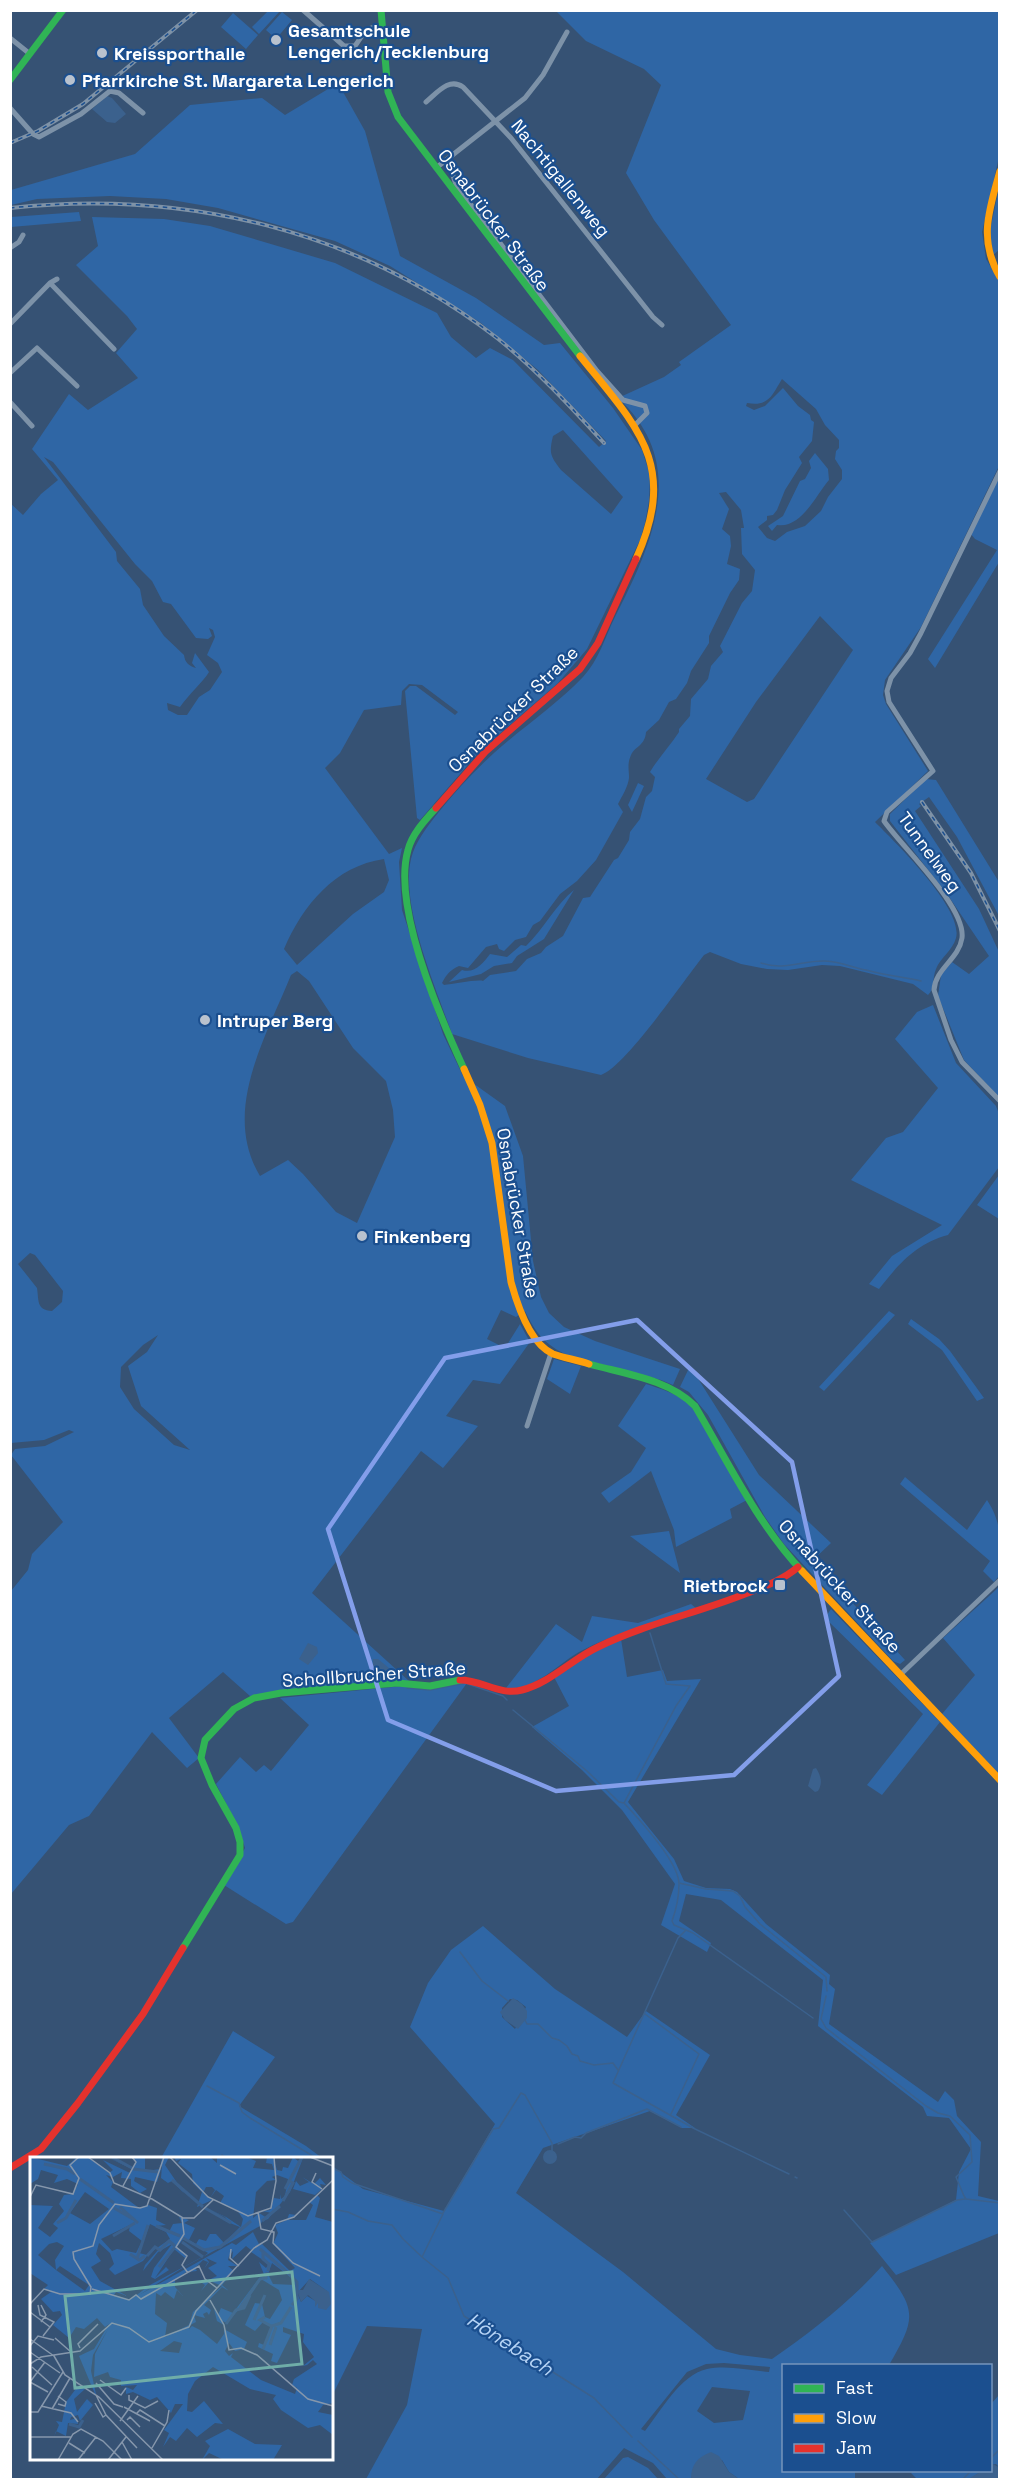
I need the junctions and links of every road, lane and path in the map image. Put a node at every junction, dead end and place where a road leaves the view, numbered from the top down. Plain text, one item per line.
1 (63, 10) edge
2 (303, 10) edge
3 (381, 10) edge
4 (382, 26) junction
5 (567, 32) dead end
6 (10, 38) edge
7 (30, 54) junction
8 (10, 80) edge
9 (426, 102) dead end
10 (10, 108) edge
11 (143, 113) dead end
12 (497, 122) junction
13 (448, 159) junction
14 (436, 168) junction
15 (999, 171) edge
16 (23, 235) dead end
17 (10, 248) edge
18 (999, 277) edge
19 (57, 279) dead end
20 (50, 284) junction
21 (10, 324) edge
22 (662, 324) dead end
23 (114, 349) dead end
24 (10, 373) edge
25 (77, 386) dead end
26 (10, 402) edge
27 (635, 425) junction
28 (32, 426) dead end
29 (999, 471) edge
30 (999, 1101) edge
31 (551, 1353) junction
32 (527, 1426) dead end
33 (798, 1567) junction
34 (999, 1580) edge
35 (900, 1675) junction
36 (999, 1780) edge
37 (10, 2168) edge

1 - 7 main road
2 - 4 street
3 - 4 main road, Osnabrücker Straße
4 - 14 main road, Osnabrücker Straße
5 - 12 street
6 - 7 street
7 - 8 main road
9 - 12 street, Nachtigallenweg
10 - 11 street
12 - 13 street
12 - 22 street, Nachtigallenweg
13 - 14 street
13 - 27 street, Osnabrücker Straße
14 - 27 main road, Osnabrücker Straße
15 - 18 main road
16 - 17 street
19 - 20 street
20 - 21 street
20 - 23 street
24 - 25 street
26 - 28 street
27 - 31 main road, Osnabrücker Straße
29 - 30 street, Tunnelweg
31 - 32 street
31 - 33 main road, Osnabrücker Straße
33 - 35 main road, Osnabrücker Straße
33 - 37 main road, Schollbrucher Straße
34 - 35 street
35 - 36 main road, Osnabrücker Straße

